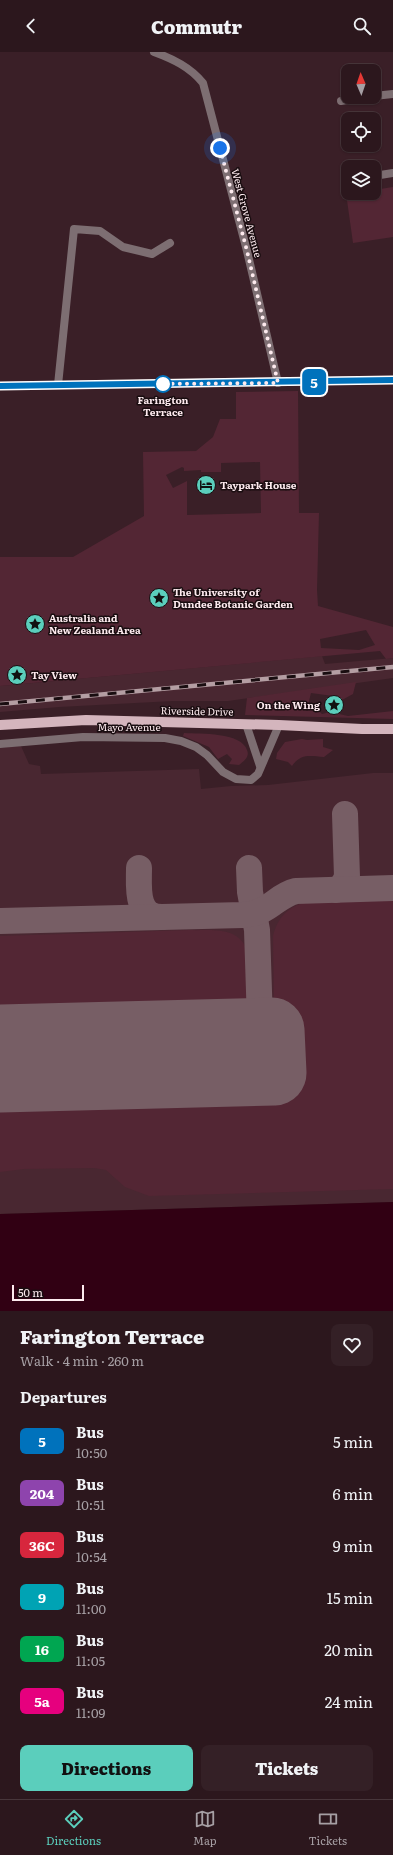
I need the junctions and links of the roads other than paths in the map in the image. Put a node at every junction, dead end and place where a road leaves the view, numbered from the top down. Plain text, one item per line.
1 (154, 52) edge
2 (393, 94) edge
3 (381, 95) edge
4 (393, 173) edge
5 (381, 175) edge
6 (170, 243) dead end
7 (393, 380) edge
8 (278, 383) junction
9 (58, 385) junction
10 (0, 386) edge
11 (246, 724) junction
12 (0, 725) edge
13 (279, 725) junction
14 (393, 729) edge
15 (0, 744) edge
16 (260, 766) junction

1 - 8 street, West Grove Avenue
2 - 3 street
4 - 5 street
6 - 9 street
7 - 8 street
8 - 9 street
9 - 10 street
11 - 12 main road, Riverside Drive
11 - 13 main road, Riverside Drive
11 - 16 street
13 - 14 main road, Riverside Drive
13 - 16 street, Mayo Avenue
15 - 16 street, Mayo Avenue

